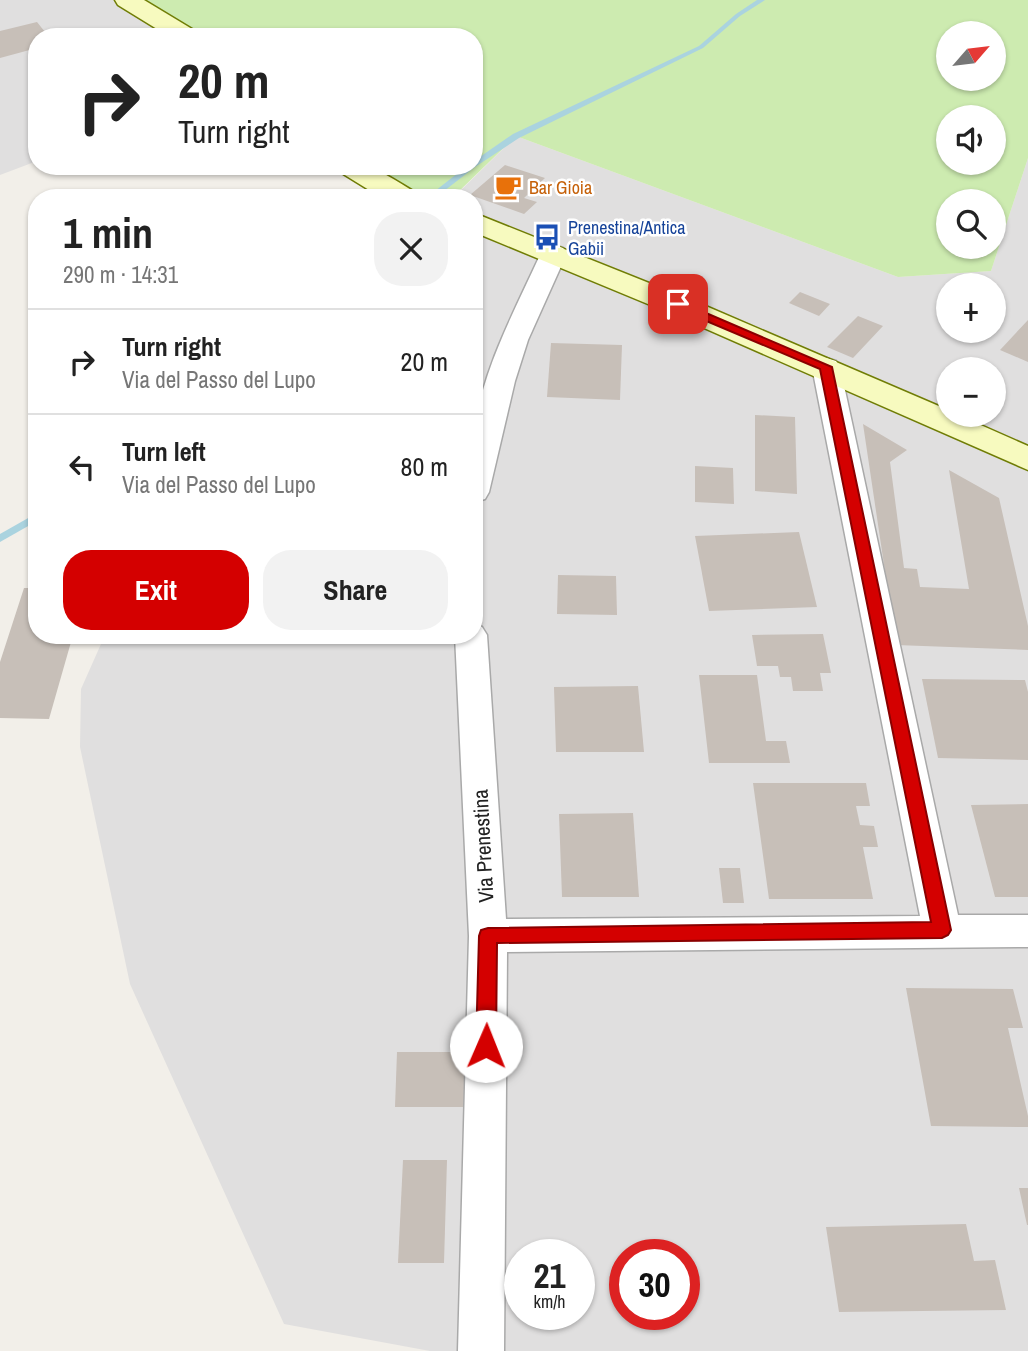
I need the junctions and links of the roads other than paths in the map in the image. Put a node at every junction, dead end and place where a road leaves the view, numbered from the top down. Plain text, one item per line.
1 (128, 0) edge
2 (173, 28) edge
3 (365, 175) edge
4 (389, 189) edge
5 (483, 225) edge
6 (554, 253) junction
7 (826, 367) junction
8 (483, 455) edge
9 (1028, 459) edge
10 (472, 644) edge
11 (942, 930) junction
12 (1028, 931) edge
13 (488, 936) junction
14 (481, 1351) edge

1 - 2 main road
3 - 4 main road
5 - 6 main road
6 - 7 main road
6 - 8 street
7 - 9 main road
7 - 11 street
10 - 13 street, Via Prenestina
11 - 12 street
11 - 13 street
13 - 14 street, Via Prenestina

